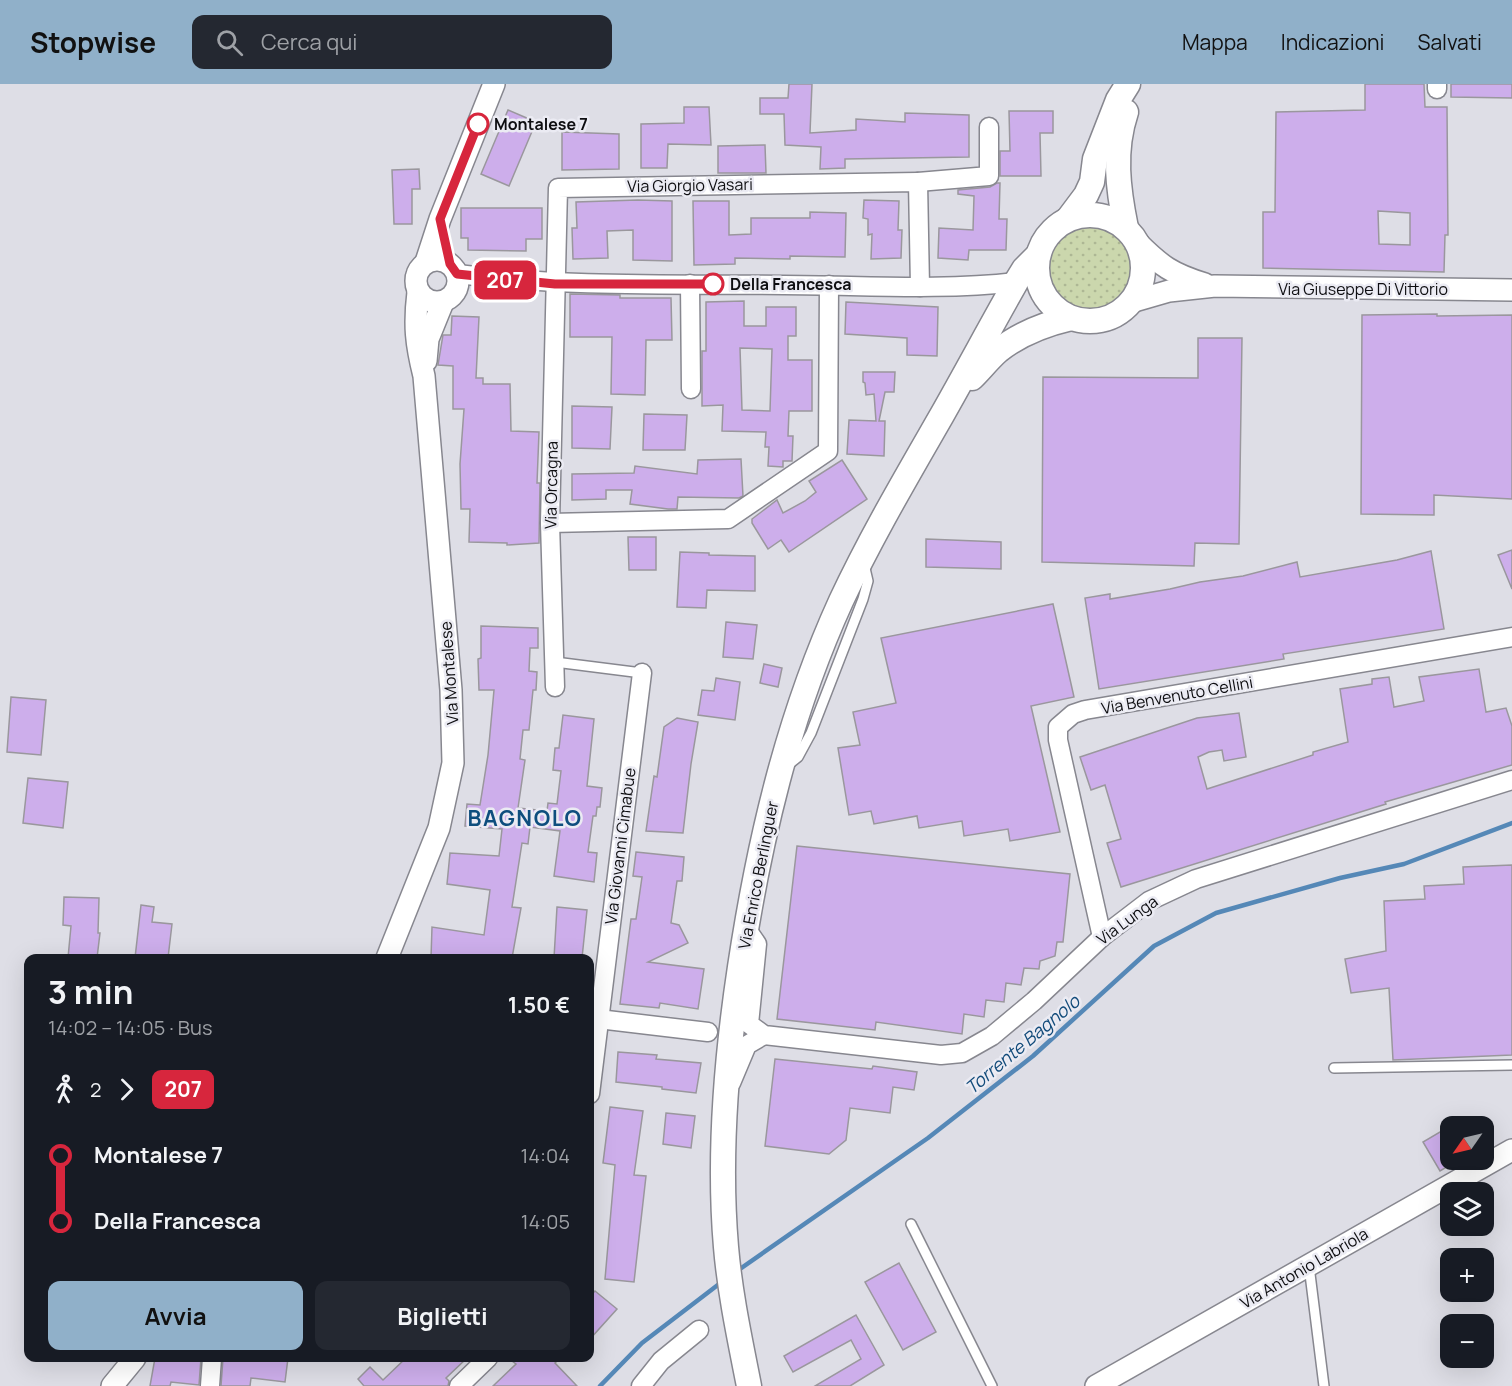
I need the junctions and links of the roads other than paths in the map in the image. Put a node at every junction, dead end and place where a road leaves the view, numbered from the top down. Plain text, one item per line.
1 (494, 84) edge
2 (1128, 84) edge
3 (1137, 84) edge
4 (989, 128) dead end
5 (918, 182) junction
6 (440, 219) junction
7 (1068, 219) junction
8 (1131, 235) junction
9 (1037, 256) junction
10 (426, 262) junction
11 (454, 269) junction
12 (1016, 282) junction
13 (555, 284) junction
14 (690, 284) junction
15 (829, 285) junction
16 (1215, 286) junction
17 (920, 287) junction
18 (1512, 290) edge
19 (418, 292) junction
20 (443, 302) junction
21 (1131, 302) junction
22 (1071, 318) junction
23 (424, 376) junction
24 (691, 389) dead end
25 (950, 401) junction
26 (549, 523) junction
27 (1512, 637) edge
28 (555, 662) junction
29 (642, 673) joint
30 (555, 687) dead end
31 (1512, 780) edge
32 (746, 928) junction
33 (1102, 937) junction
34 (389, 954) edge
35 (594, 1018) edge
36 (708, 1032) dead end
37 (764, 1035) junction
38 (1512, 1065) edge
39 (1334, 1068) dead end
40 (725, 1099) junction
41 (1512, 1150) edge
42 (911, 1224) dead end
43 (1308, 1265) junction
44 (734, 1307) junction
45 (699, 1330) dead end
46 (739, 1336) junction
47 (132, 1362) edge
48 (212, 1362) edge
49 (484, 1362) edge
50 (112, 1386) edge
51 (210, 1386) edge
52 (459, 1386) edge
53 (641, 1386) edge
54 (735, 1386) edge
55 (749, 1386) edge
56 (765, 1386) edge
57 (992, 1386) edge
58 (1096, 1386) edge
59 (1324, 1386) edge

1 - 6 street, Via Montalese
2 - 7 main road
3 - 8 main road
4 - 5 street, Via Giorgio Vasari
5 - 13 street, Via Giorgio Vasari
5 - 17 street
6 - 10 street, Via Montalese
6 - 11 street
7 - 8 main road
7 - 9 main road
8 - 16 street
8 - 21 main road
9 - 12 main road
9 - 22 main road
10 - 11 street
10 - 19 street, Via Montalese
11 - 13 street
11 - 20 street, Via Montalese
12 - 17 street
12 - 25 main road
13 - 14 street
13 - 26 street, Via Orcagna
14 - 15 street
14 - 24 street
15 - 17 street
15 - 26 street
16 - 18 street, Via Giuseppe Di Vittorio
16 - 21 street
19 - 20 street
19 - 23 street, Via Montalese
20 - 23 street, Via Montalese
21 - 22 main road
22 - 25 main road
23 - 34 street, Via Montalese
25 - 32 main road, Via Enrico Berlinguer
26 - 28 street, Via Orcagna
27 - 33 street, Via Benvenuto Cellini
28 - 29 lane
28 - 30 street, Via Orcagna
29 - 35 street, Via Giovanni Cimabue
31 - 33 street, Via Lunga
32 - 37 street
32 - 40 main road, Via Enrico Berlinguer
33 - 37 street, Via Lunga
35 - 36 street
37 - 40 street
38 - 39 lane
40 - 44 main road, Via Enrico Berlinguer
41 - 43 street, Via Antonio Labriola
42 - 57 lane
43 - 58 street, Via Antonio Labriola
43 - 59 lane
44 - 46 main road, Via Enrico Berlinguer
44 - 54 main road
45 - 53 street
46 - 55 main road, Via Enrico Berlinguer
46 - 56 main road
47 - 50 street
48 - 51 street
49 - 52 street

